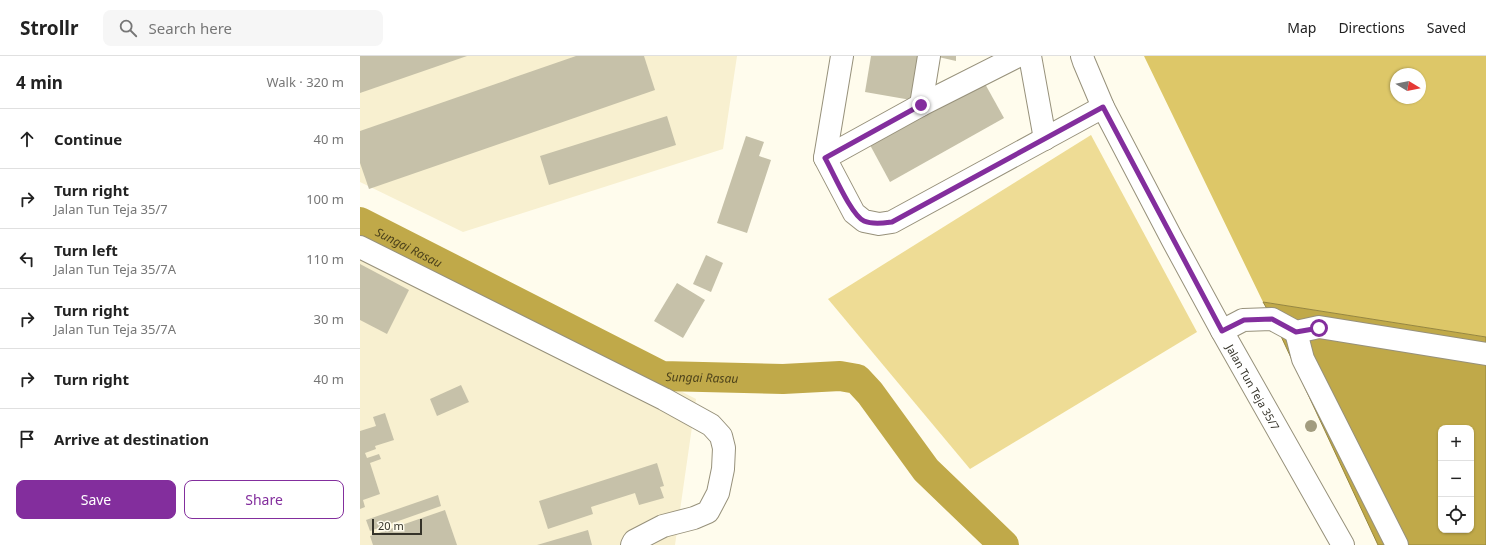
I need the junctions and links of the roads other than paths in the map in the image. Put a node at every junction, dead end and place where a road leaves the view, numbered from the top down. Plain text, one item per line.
1 (842, 56) edge
2 (929, 56) edge
3 (1018, 56) edge
4 (1030, 56) edge
5 (1082, 56) edge
6 (921, 105) junction
7 (1103, 107) junction
8 (1045, 139) junction
9 (825, 158) junction
10 (360, 247) edge
11 (1222, 331) junction
12 (1296, 332) junction
13 (1486, 354) edge
14 (632, 545) edge
15 (1343, 545) edge
16 (1397, 545) edge

1 - 9 street
2 - 6 street
3 - 6 street
4 - 8 street
5 - 7 street, Jalan Tun Teja 35/7
6 - 9 street
7 - 8 street
7 - 11 street, Jalan Tun Teja 35/7
8 - 9 street
10 - 14 street
11 - 12 street
11 - 15 street, Jalan Tun Teja 35/7
12 - 13 street
12 - 16 street

